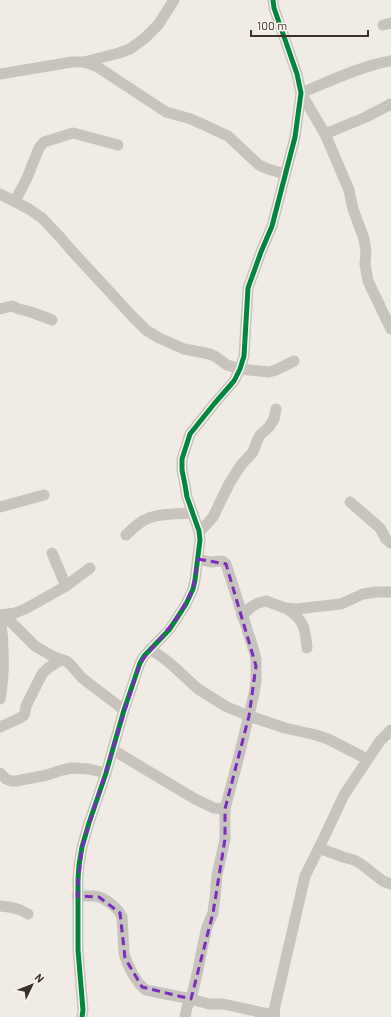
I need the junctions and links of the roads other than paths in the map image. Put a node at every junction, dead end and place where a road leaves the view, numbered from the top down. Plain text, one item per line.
1 (174, 0) edge
2 (273, 0) edge
3 (391, 61) edge
4 (84, 62) junction
5 (0, 74) edge
6 (301, 92) junction
7 (391, 104) edge
8 (325, 134) junction
9 (118, 145) dead end
10 (285, 174) junction
11 (0, 194) edge
12 (15, 201) junction
13 (0, 310) edge
14 (52, 320) dead end
15 (391, 329) edge
16 (294, 361) dead end
17 (240, 369) junction
18 (276, 409) dead end
19 (44, 495) dead end
20 (350, 502) dead end
21 (0, 507) edge
22 (193, 513) junction
23 (199, 531) junction
24 (126, 534) dead end
25 (391, 543) edge
26 (52, 553) dead end
27 (198, 559) junction
28 (90, 568) dead end
29 (66, 586) junction
30 (391, 592) edge
31 (285, 608) junction
32 (0, 616) edge
33 (242, 616) junction
34 (307, 648) dead end
35 (150, 649) junction
36 (61, 660) junction
37 (0, 699) edge
38 (124, 710) junction
39 (249, 716) junction
40 (0, 727) edge
41 (391, 730) edge
42 (113, 750) junction
43 (367, 759) junction
44 (0, 773) edge
45 (106, 773) junction
46 (225, 809) junction
47 (319, 848) junction
48 (391, 884) edge
49 (77, 896) junction
50 (0, 906) edge
51 (28, 914) dead end
52 (191, 999) junction
53 (274, 1015) edge
54 (82, 1017) edge
55 (185, 1017) edge

1 - 4 street
2 - 6 street
3 - 6 street
4 - 5 street
4 - 10 street
6 - 8 street
6 - 10 street
7 - 8 street
8 - 15 street
9 - 12 street
10 - 17 street
11 - 12 street
12 - 17 street
13 - 14 street
16 - 17 street
17 - 22 street
18 - 23 street
19 - 21 street
20 - 25 street
22 - 23 street
22 - 24 street
23 - 27 street
26 - 29 street
27 - 33 street
27 - 35 street
28 - 29 street
29 - 36 street
30 - 31 street
31 - 33 street
31 - 34 street
32 - 37 street
33 - 39 street
35 - 38 street
35 - 39 street
36 - 38 street
36 - 40 street
38 - 42 street
39 - 43 street
39 - 46 street
41 - 43 street
42 - 45 street
42 - 46 street
43 - 47 street
44 - 45 street
45 - 49 street
46 - 52 street
47 - 48 street
47 - 53 street
49 - 52 street
49 - 54 street
50 - 51 street
52 - 53 street
52 - 55 street

